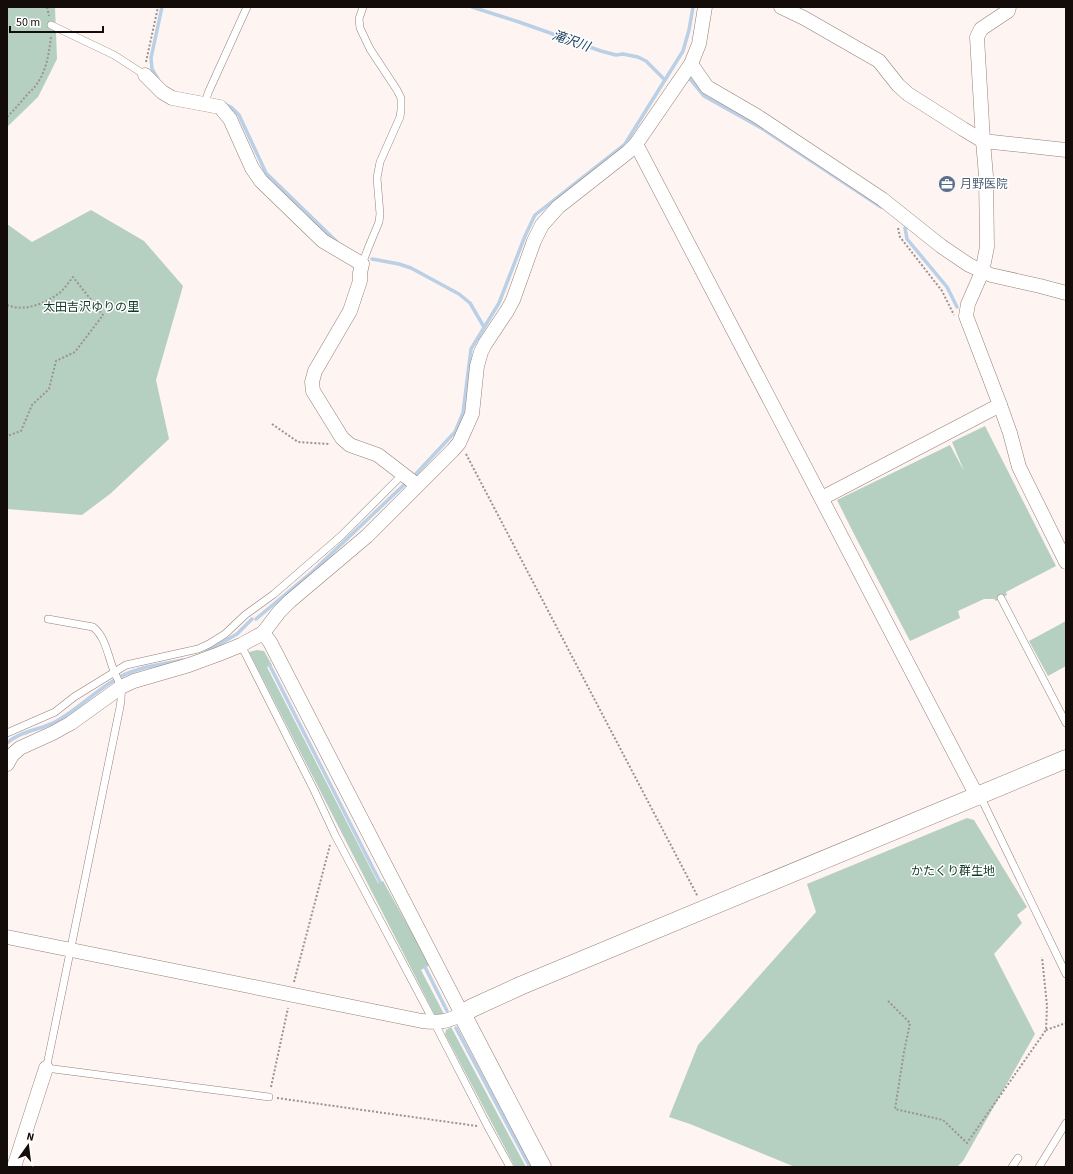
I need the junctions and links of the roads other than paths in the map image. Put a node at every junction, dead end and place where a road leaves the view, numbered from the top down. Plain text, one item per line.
1 (247, 7) edge
2 (363, 7) edge
3 (705, 7) edge
4 (781, 7) edge
5 (1009, 7) edge
6 (51, 25) road end
7 (691, 64) junction
8 (145, 75) joint
9 (205, 104) junction
10 (983, 141) junction
11 (636, 144) junction
12 (1066, 150) edge
13 (362, 264) junction
14 (982, 272) junction
15 (1066, 294) edge
16 (1000, 405) junction
17 (403, 475) junction
18 (417, 485) junction
19 (822, 498) junction
20 (1066, 562) edge
21 (1001, 598) dead end
22 (48, 620) dead end
23 (263, 633) junction
24 (241, 645) junction
25 (114, 672) junction
26 (120, 684) junction
27 (1066, 723) edge
28 (7, 733) edge
29 (9, 756) edge
30 (1066, 759) edge
31 (977, 796) junction
32 (7, 937) edge
33 (71, 950) junction
34 (1066, 974) edge
35 (462, 1014) junction
36 (434, 1022) junction
37 (46, 1068) junction
38 (269, 1097) road end
39 (1066, 1123) edge
40 (1018, 1158) dead end
41 (14, 1167) edge
42 (510, 1167) edge
43 (542, 1167) edge
44 (1012, 1167) edge
45 (1039, 1167) edge

1 - 9 lane
2 - 13 lane
3 - 7 street
4 - 10 street
5 - 10 street
6 - 8 lane
7 - 11 street
7 - 14 street
8 - 9 street
9 - 13 street
10 - 12 street
10 - 14 street
11 - 18 street
11 - 19 street
13 - 17 street
14 - 15 street
14 - 16 street
16 - 19 street
16 - 20 street
17 - 18 street
17 - 25 lane
18 - 23 street
19 - 31 street
21 - 27 lane
22 - 25 lane
23 - 24 street
23 - 35 street
24 - 26 street
24 - 36 lane
25 - 26 lane
25 - 28 lane
26 - 29 street
26 - 33 lane
30 - 31 street
31 - 34 lane
31 - 35 street
32 - 33 street
33 - 36 street
33 - 37 lane
35 - 36 street
35 - 43 street
36 - 42 lane
37 - 38 lane
37 - 41 street
39 - 45 lane
40 - 44 lane

